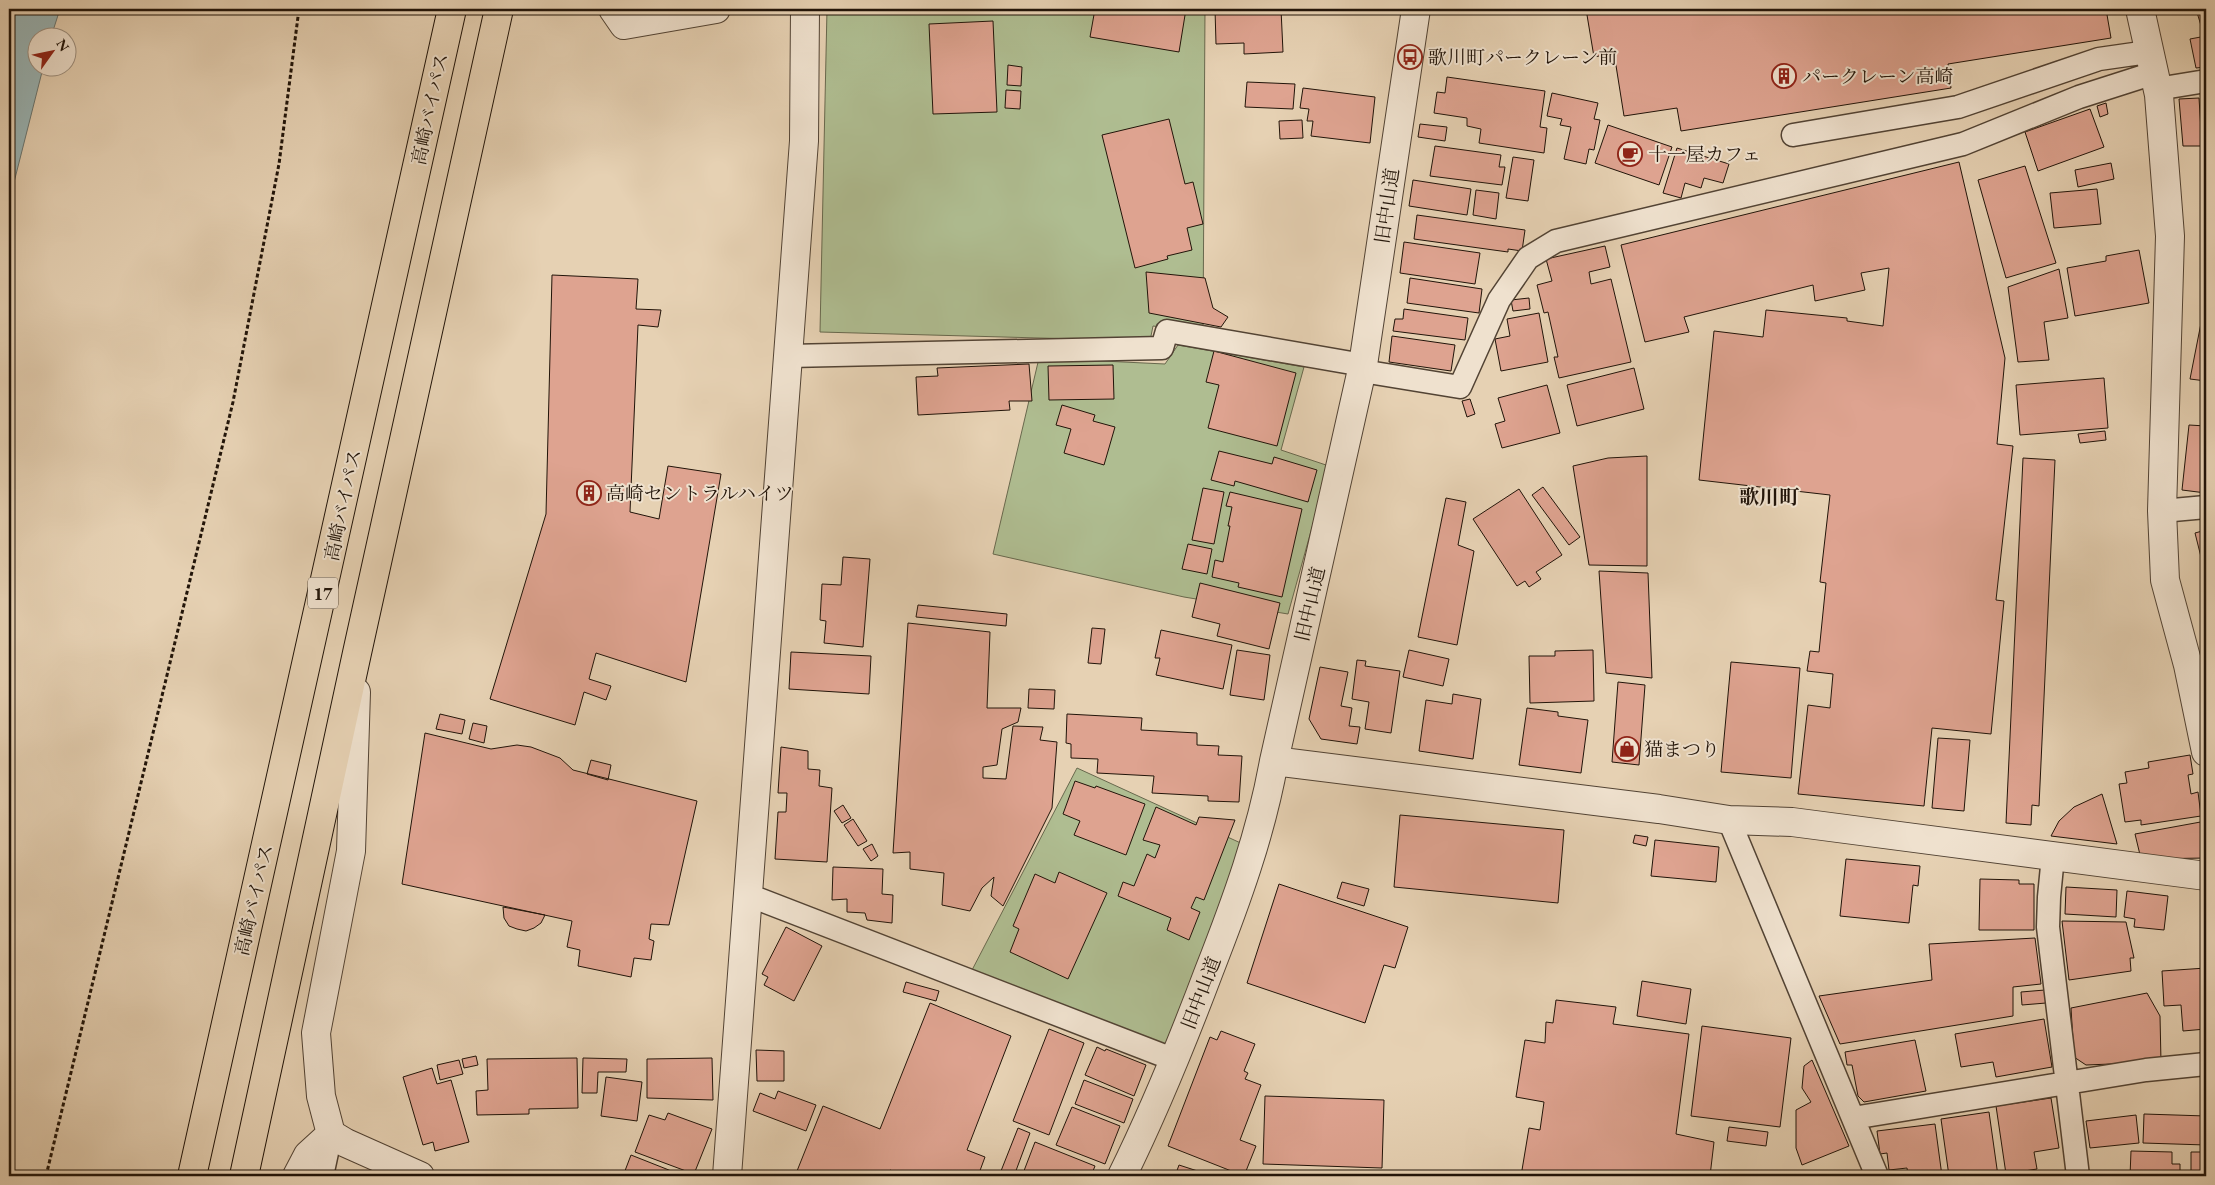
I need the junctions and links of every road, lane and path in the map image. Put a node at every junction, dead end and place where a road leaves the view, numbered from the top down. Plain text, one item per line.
1 (299, 9) edge
2 (452, 9) edge
3 (499, 9) edge
4 (612, 9) edge
5 (716, 9) edge
6 (805, 9) edge
7 (1416, 9) edge
8 (2140, 9) edge
9 (2153, 71) junction
10 (2206, 81) edge
11 (1793, 135) dead end
12 (789, 356) junction
13 (1362, 368) junction
14 (2206, 507) edge
15 (2162, 511) junction
16 (357, 653) junction
17 (2205, 737) edge
18 (1274, 762) junction
19 (1730, 820) junction
20 (2053, 856) junction
21 (2206, 876) edge
22 (748, 895) junction
23 (1175, 1060) junction
24 (2206, 1064) edge
25 (2068, 1082) junction
26 (1853, 1118) junction
27 (332, 1134) junction
28 (46, 1176) edge
29 (192, 1176) edge
30 (244, 1176) edge
31 (297, 1176) edge
32 (322, 1176) edge
33 (420, 1176) edge
34 (727, 1176) edge
35 (1122, 1176) edge
36 (1877, 1176) edge
37 (2078, 1176) edge

1 - 28 path
2 - 29 highway, 高崎バイパス / 17
3 - 16 highway, 17
4 - 5 street
6 - 12 street
7 - 13 street, 旧中山道
8 - 9 street
9 - 10 lane
9 - 11 lane
9 - 13 lane
9 - 15 street
12 - 13 lane
12 - 22 street
13 - 18 street, 旧中山道
14 - 15 lane
15 - 17 street
16 - 27 street
16 - 30 highway, 17
18 - 19 street
18 - 23 street, 旧中山道
19 - 20 street
19 - 26 lane
20 - 21 street
20 - 25 lane
22 - 23 lane
22 - 34 street
23 - 35 street, 旧中山道
24 - 25 lane
25 - 26 lane
25 - 37 lane
26 - 36 lane
27 - 31 street
27 - 32 lane
27 - 33 street

